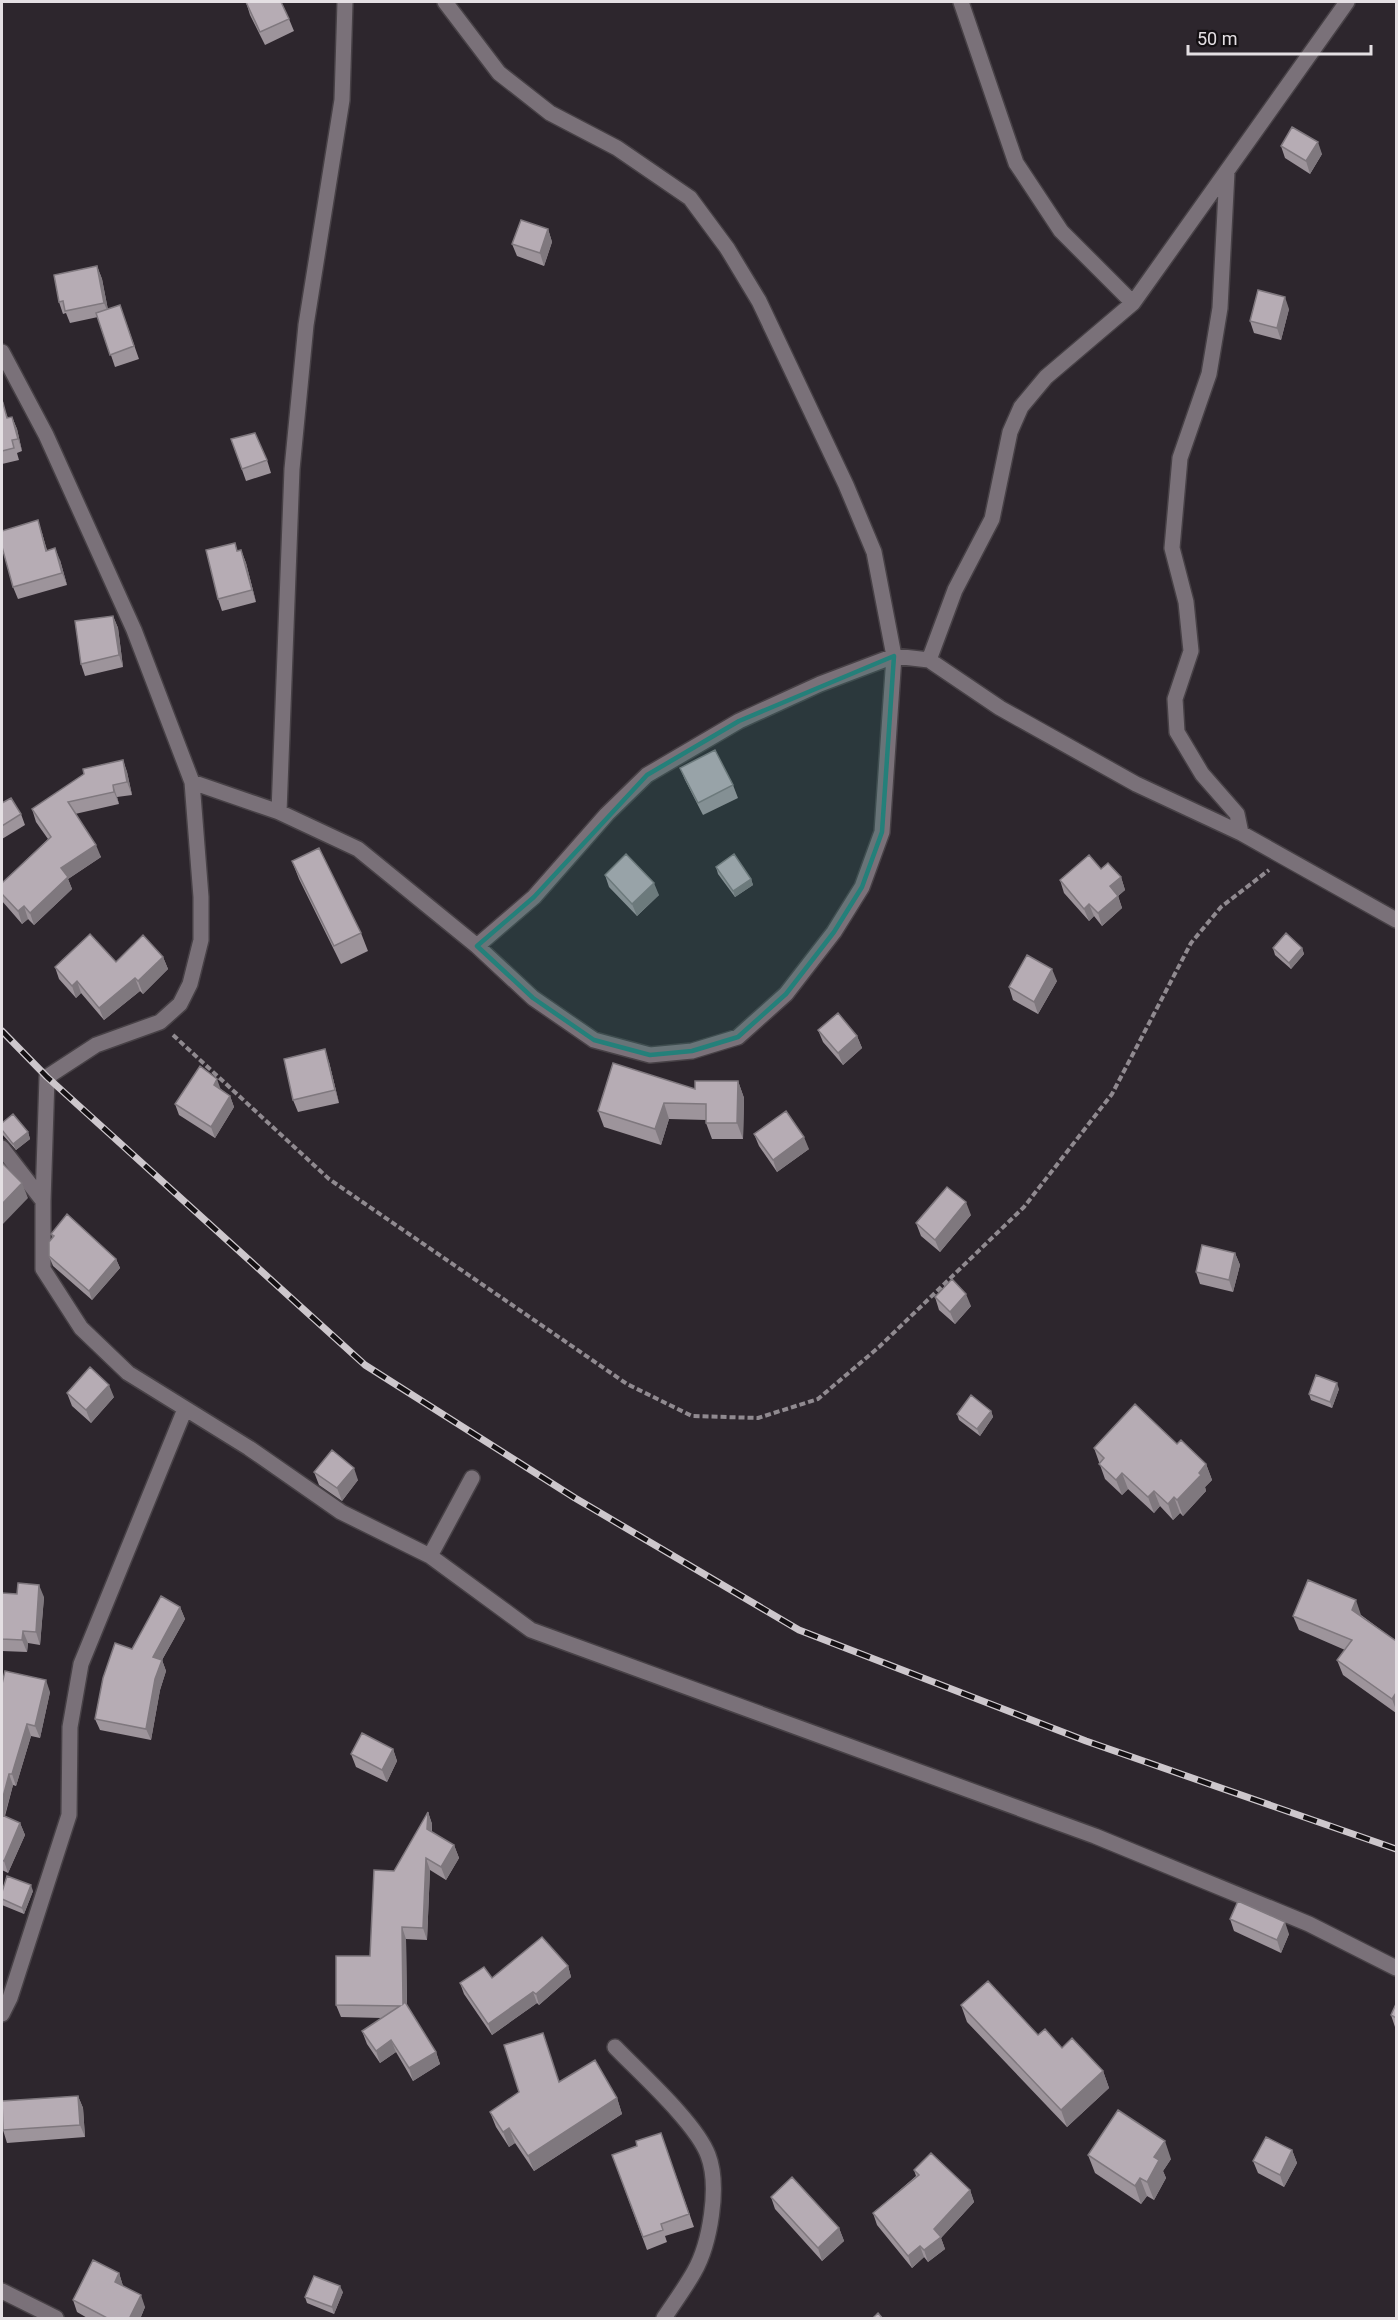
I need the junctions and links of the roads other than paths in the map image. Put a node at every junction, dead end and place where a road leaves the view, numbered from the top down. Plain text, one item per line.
1 (345, 2) edge
2 (445, 2) edge
3 (961, 2) edge
4 (1347, 2) edge
5 (1227, 172) junction
6 (1133, 303) junction
7 (2, 352) edge
8 (894, 656) junction
9 (929, 660) junction
10 (192, 782) junction
11 (279, 812) junction
12 (1241, 833) junction
13 (1396, 920) edge
14 (477, 946) junction
15 (2, 1148) edge
16 (43, 1201) junction
17 (185, 1409) junction
18 (472, 1478) dead end
19 (430, 1556) junction
20 (1396, 1968) edge
21 (2, 2014) edge
22 (615, 2047) dead end
23 (2, 2291) edge
24 (56, 2319) edge
25 (664, 2319) edge

1 - 11 street
2 - 8 street
3 - 6 street
4 - 5 street
5 - 6 street
5 - 12 street
6 - 9 street
7 - 10 street
8 - 9 street
8 - 14 street
8 - 14 street
9 - 12 street
10 - 11 street
10 - 16 street
11 - 14 street
12 - 13 street
15 - 16 street
16 - 17 street
17 - 19 street
17 - 21 street
18 - 19 street
19 - 20 street
22 - 25 street
23 - 24 street

